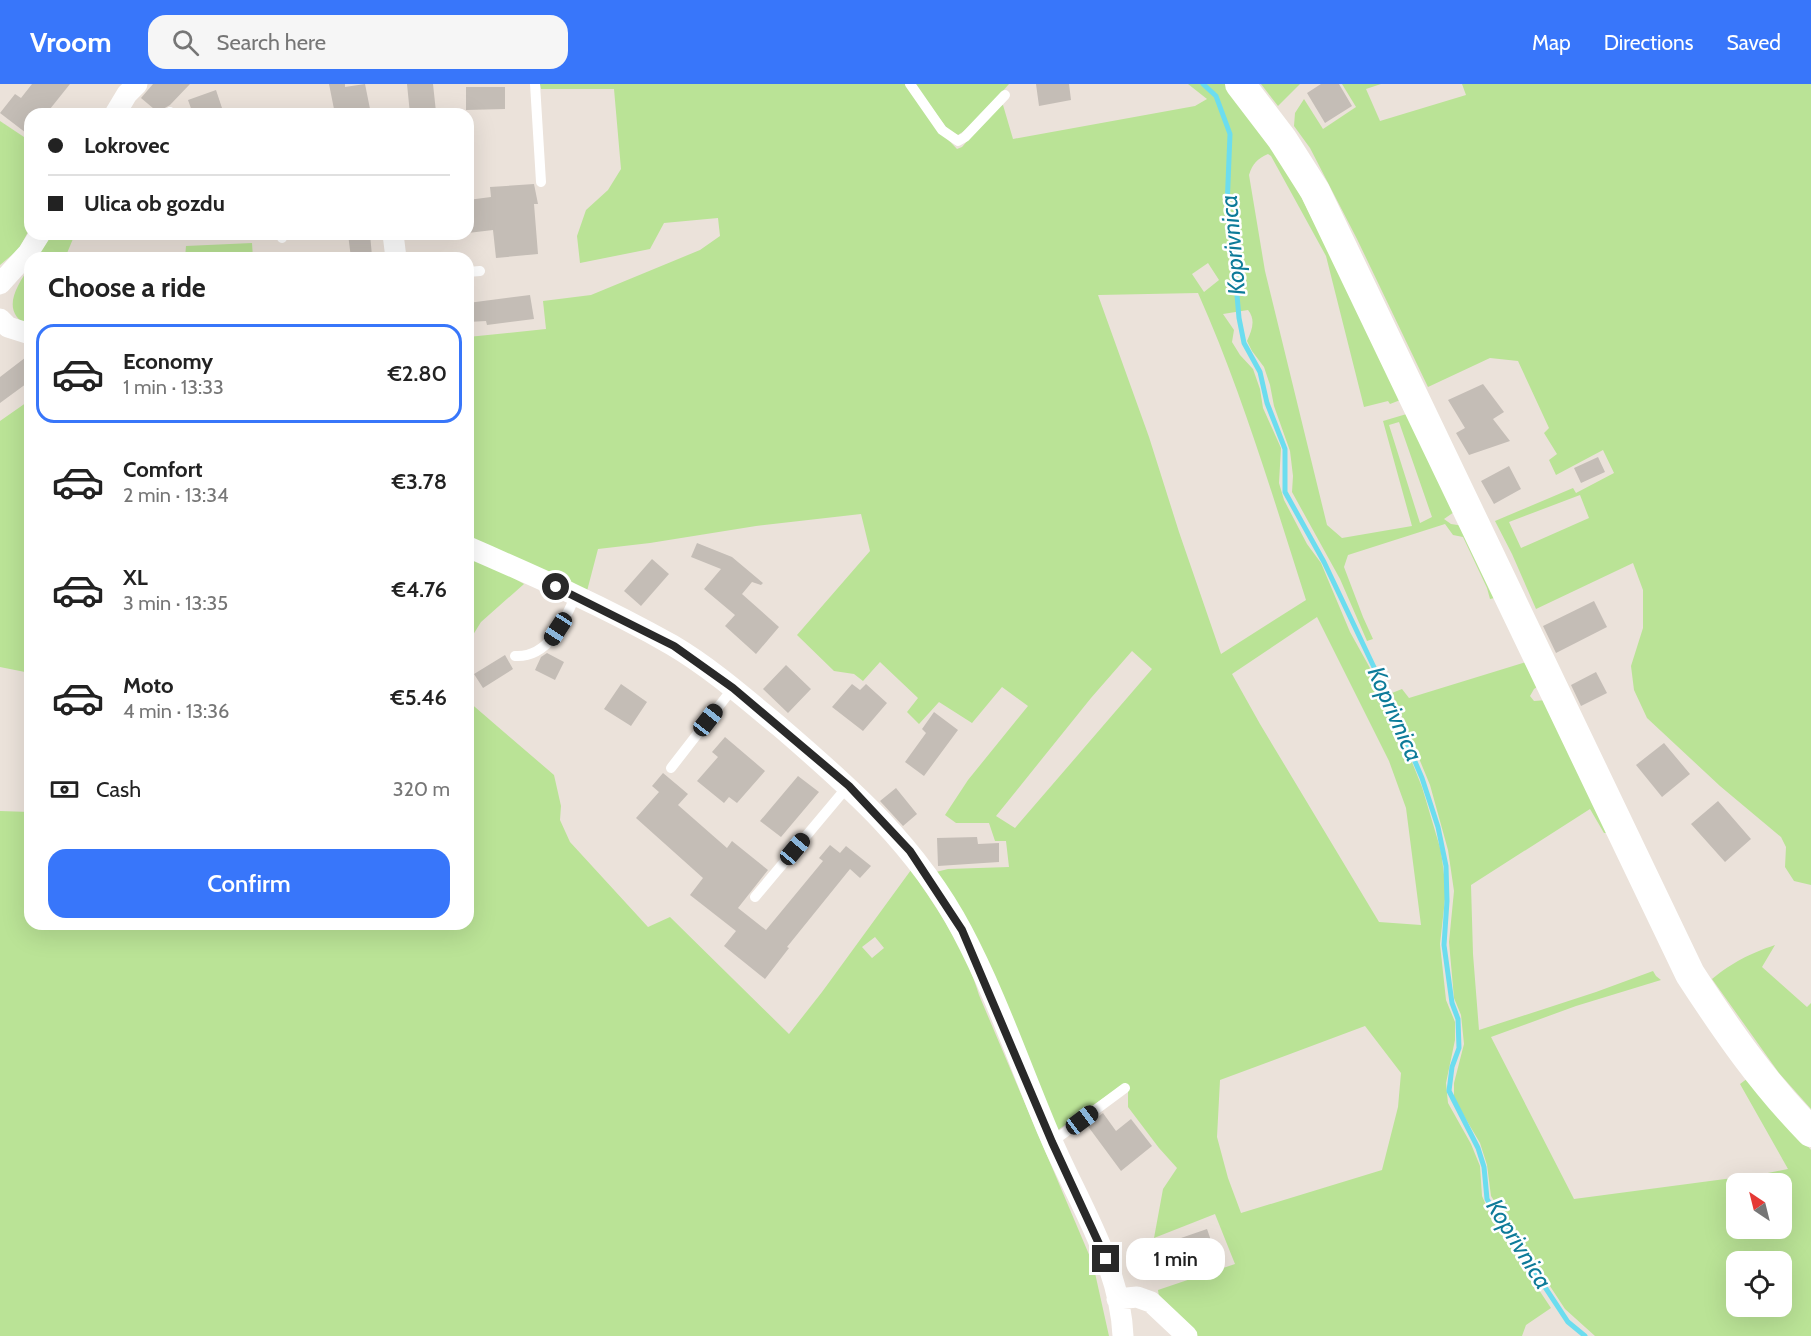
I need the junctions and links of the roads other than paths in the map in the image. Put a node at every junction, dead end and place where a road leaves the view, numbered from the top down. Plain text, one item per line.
1 (137, 84) edge
2 (535, 84) edge
3 (910, 84) edge
4 (1240, 84) edge
5 (1005, 95) dead end
6 (119, 108) edge
7 (541, 182) dead end
8 (24, 257) edge
9 (480, 271) dead end
10 (474, 272) edge
11 (0, 284) edge
12 (0, 319) edge
13 (24, 332) edge
14 (474, 550) edge
15 (575, 597) junction
16 (516, 656) dead end
17 (733, 688) junction
18 (670, 768) dead end
19 (849, 786) junction
20 (755, 897) dead end
21 (1125, 1088) dead end
22 (1811, 1132) edge
23 (1052, 1142) junction
24 (1117, 1299) junction
25 (1123, 1336) edge
26 (1187, 1336) edge

1 - 6 street
2 - 7 lane
3 - 5 lane
4 - 22 street
8 - 11 street
9 - 10 lane
12 - 13 street
14 - 15 street
15 - 16 lane
15 - 17 street
17 - 18 lane
17 - 19 street
19 - 20 lane
19 - 23 street
21 - 23 lane
23 - 24 street
24 - 25 street
24 - 26 street

